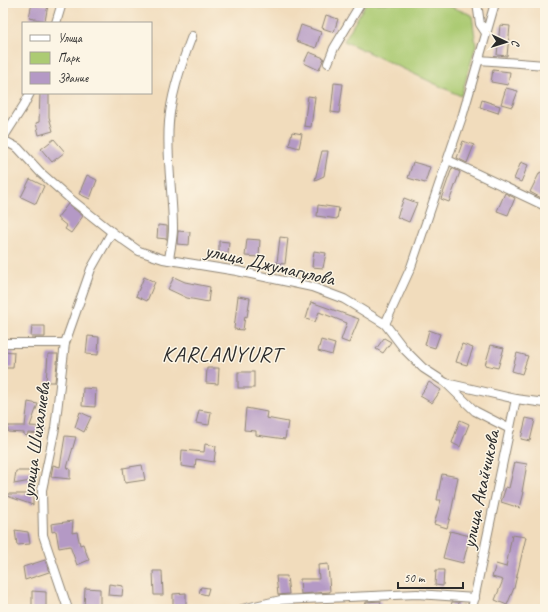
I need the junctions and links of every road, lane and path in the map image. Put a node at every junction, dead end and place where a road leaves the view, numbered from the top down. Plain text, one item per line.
1 (62, 3) edge
2 (361, 3) edge
3 (477, 3) edge
4 (495, 3) edge
5 (56, 22) edge
6 (486, 33) junction
7 (192, 36) dead end
8 (479, 60) junction
9 (328, 63) dead end
10 (545, 65) edge
11 (30, 94) edge
12 (3, 139) edge
13 (448, 160) junction
14 (545, 206) edge
15 (112, 232) junction
16 (169, 260) junction
17 (385, 324) junction
18 (3, 343) edge
19 (65, 343) junction
20 (446, 383) junction
21 (516, 398) junction
22 (545, 404) edge
23 (510, 429) junction
24 (474, 598) junction
25 (68, 609) edge
26 (242, 609) edge
27 (472, 609) edge

1 - 5 street
2 - 9 street
3 - 6 street
4 - 6 street
6 - 8 street
7 - 16 street
8 - 10 street
8 - 13 street
11 - 12 street
12 - 15 street, улица Джумагулова
13 - 14 street
13 - 17 street
15 - 16 street, улица Джумагулова
15 - 19 street, улица Шихалиева
16 - 17 street, улица Джумагулова
17 - 20 street, улица Джумагулова
18 - 19 street
19 - 25 street, улица Шихалиева
20 - 21 street, улица Джумагулова
20 - 23 street
21 - 22 street, улица Джумагулова
21 - 23 street, улица Акайчикова
23 - 24 street, улица Акайчикова
24 - 26 street
24 - 27 street, улица Акайчикова

